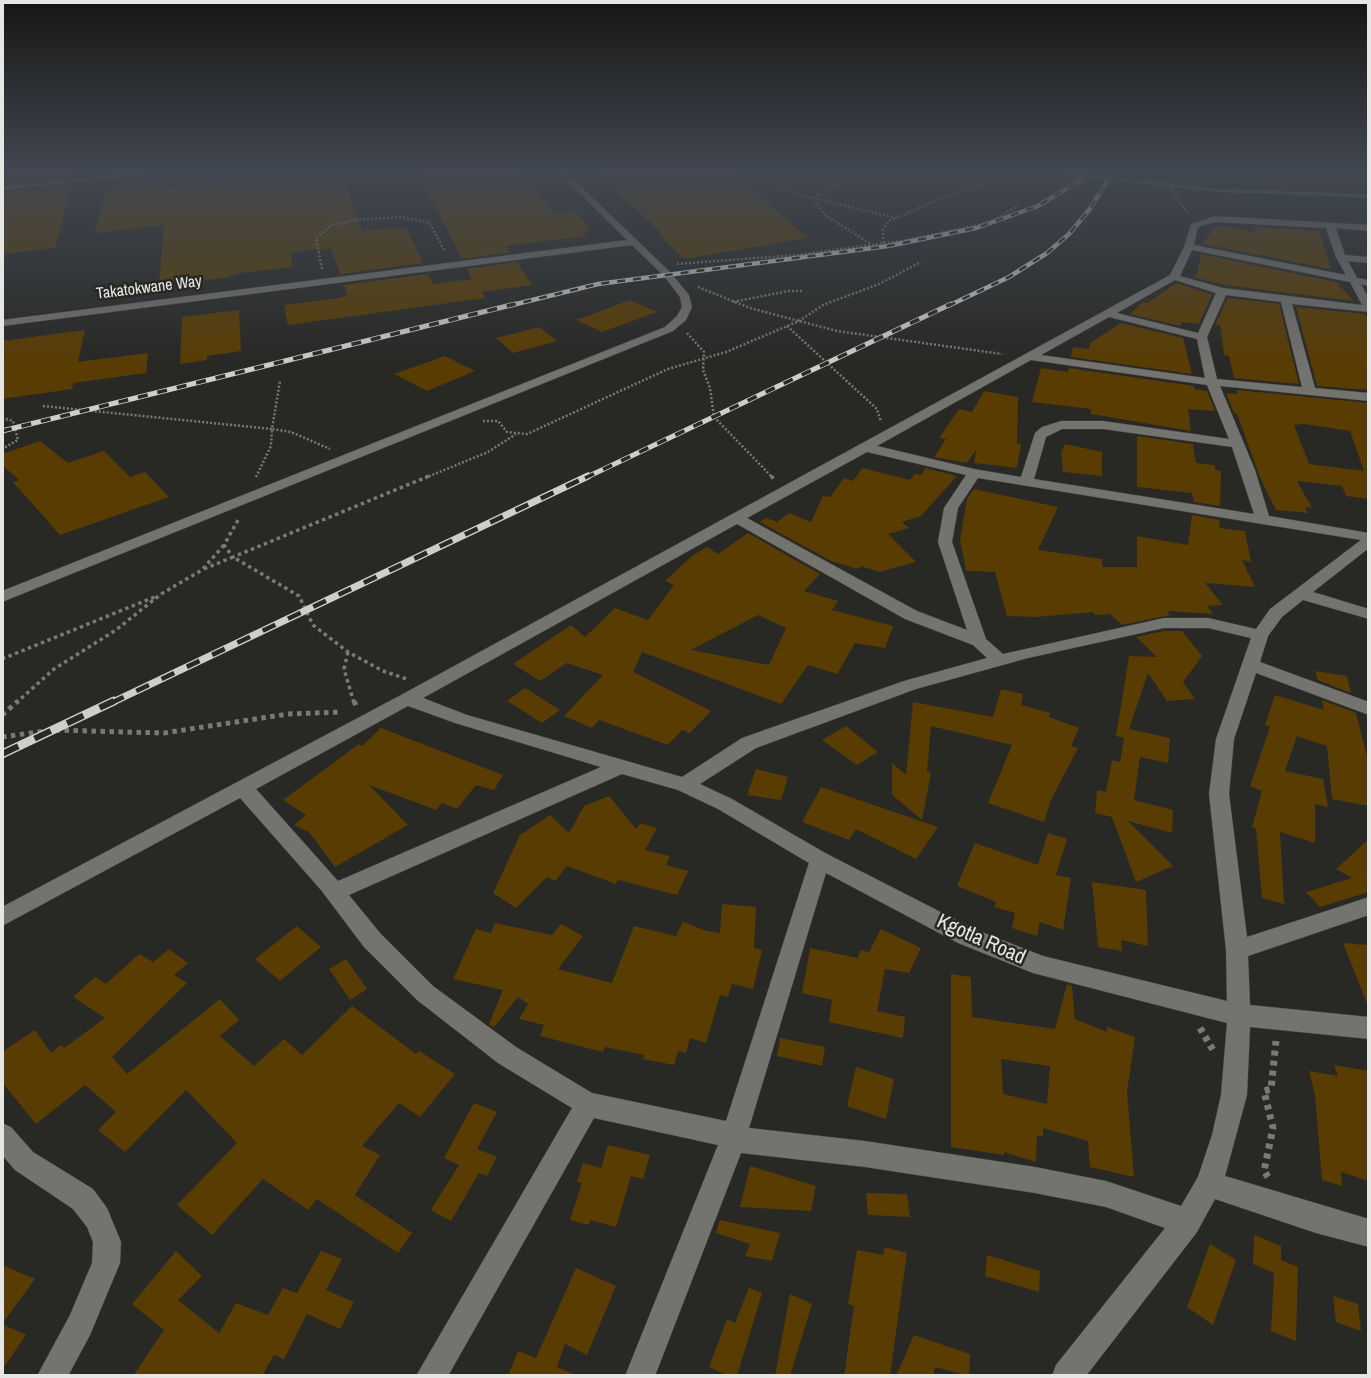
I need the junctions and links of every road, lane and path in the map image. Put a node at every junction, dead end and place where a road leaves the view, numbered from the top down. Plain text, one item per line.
1 (316, 238) edge
2 (438, 238) edge
3 (629, 238) edge
4 (863, 238) edge
5 (883, 238) edge
6 (907, 238) edge
7 (1191, 238) edge
8 (1335, 238) edge
9 (633, 242) junction
10 (883, 243) junction
11 (872, 244) junction
12 (1189, 247) junction
13 (1341, 257) junction
14 (1369, 260) edge
15 (921, 262) dead end
16 (656, 264) junction
17 (452, 265) junction
18 (1174, 277) junction
19 (324, 281) junction
20 (1354, 281) junction
21 (1369, 283) edge
22 (696, 286) dead end
23 (803, 291) dead end
24 (1222, 291) junction
25 (1286, 300) junction
26 (732, 302) junction
27 (1369, 309) edge
28 (1109, 314) junction
29 (799, 321) junction
30 (2, 323) edge
31 (675, 324) junction
32 (787, 326) junction
33 (1202, 337) junction
34 (1007, 355) dead end
35 (1032, 357) junction
36 (705, 359) junction
37 (280, 381) dead end
38 (1212, 382) junction
39 (1309, 390) junction
40 (1369, 397) edge
41 (43, 407) dead end
42 (2, 418) edge
43 (451, 418) junction
44 (272, 429) junction
45 (885, 430) dead end
46 (516, 434) junction
47 (1237, 444) junction
48 (864, 447) junction
49 (2, 449) edge
50 (350, 458) junction
51 (974, 473) junction
52 (1027, 481) junction
53 (782, 486) dead end
54 (247, 499) junction
55 (735, 517) junction
56 (1262, 519) junction
57 (1369, 539) edge
58 (224, 545) junction
59 (233, 557) junction
60 (202, 570) junction
61 (161, 594) junction
62 (1302, 594) junction
63 (2, 597) edge
64 (1369, 614) edge
65 (1260, 635) junction
66 (979, 640) junction
67 (348, 652) junction
68 (2, 659) edge
69 (1000, 661) junction
70 (1252, 665) junction
71 (412, 691) junction
72 (1369, 709) edge
73 (2, 715) edge
74 (2, 737) edge
75 (622, 766) junction
76 (684, 785) junction
77 (241, 786) junction
78 (820, 860) junction
79 (333, 893) junction
80 (1369, 906) edge
81 (2, 917) edge
82 (1237, 950) junction
83 (1239, 1015) junction
84 (1193, 1018) dead end
85 (1369, 1028) edge
86 (1289, 1040) dead end
87 (1216, 1058) dead end
88 (588, 1104) junction
89 (2, 1136) edge
90 (733, 1139) junction
91 (1209, 1184) junction
92 (1293, 1212) junction
93 (1187, 1222) junction
94 (1369, 1233) edge
95 (52, 1376) edge
96 (430, 1376) edge
97 (640, 1376) edge
98 (1067, 1376) edge

1 - 19 path
2 - 17 path
3 - 9 street
4 - 11 path
5 - 10 path
6 - 10 path
7 - 12 street
8 - 13 street
9 - 16 street
9 - 17 street, Takatokwane Way
10 - 11 path
11 - 16 path
12 - 18 street
12 - 20 street
13 - 14 street
13 - 20 street
15 - 29 path
16 - 31 street
17 - 19 street, Takatokwane Way
18 - 24 street
18 - 28 street
19 - 30 street, Takatokwane Way
20 - 21 street
20 - 27 street
22 - 26 path
23 - 26 path
24 - 25 street
24 - 33 street
25 - 27 street
25 - 39 street
26 - 29 path
28 - 33 street
28 - 35 street
29 - 32 path
29 - 34 path
31 - 36 path
31 - 43 street
32 - 36 path
32 - 45 path
33 - 38 street
35 - 38 street
35 - 48 street
36 - 46 path
36 - 53 path
37 - 44 path
38 - 39 street
38 - 47 street
39 - 40 street
41 - 44 path
42 - 49 path
43 - 46 path
43 - 50 street
44 - 50 path
44 - 54 path
46 - 59 path
47 - 52 street
47 - 56 street
48 - 51 street
48 - 55 street
50 - 54 street
51 - 52 street
51 - 66 street
52 - 56 street
54 - 58 path
54 - 63 street
55 - 66 street
55 - 71 street
56 - 57 street
57 - 62 street
58 - 59 path
58 - 60 path
59 - 60 path
59 - 67 path
60 - 61 path
61 - 68 path
61 - 73 path
62 - 64 street
62 - 65 street
65 - 69 street
65 - 70 street
66 - 69 street
67 - 71 path
67 - 74 path
69 - 76 street
70 - 72 street
70 - 82 street
71 - 75 street, Kgotla Road
71 - 77 street
75 - 76 street, Kgotla Road
75 - 79 street
76 - 78 street, Kgotla Road
77 - 79 street
77 - 81 street
78 - 83 street, Kgotla Road
78 - 90 street
79 - 88 street
80 - 82 street
82 - 83 street
83 - 85 street, Kgotla Road
83 - 91 street
84 - 87 path
86 - 92 path
88 - 90 street
88 - 96 street
89 - 95 street
90 - 93 street
90 - 97 street
91 - 92 street
91 - 93 street
92 - 94 street
93 - 98 street

